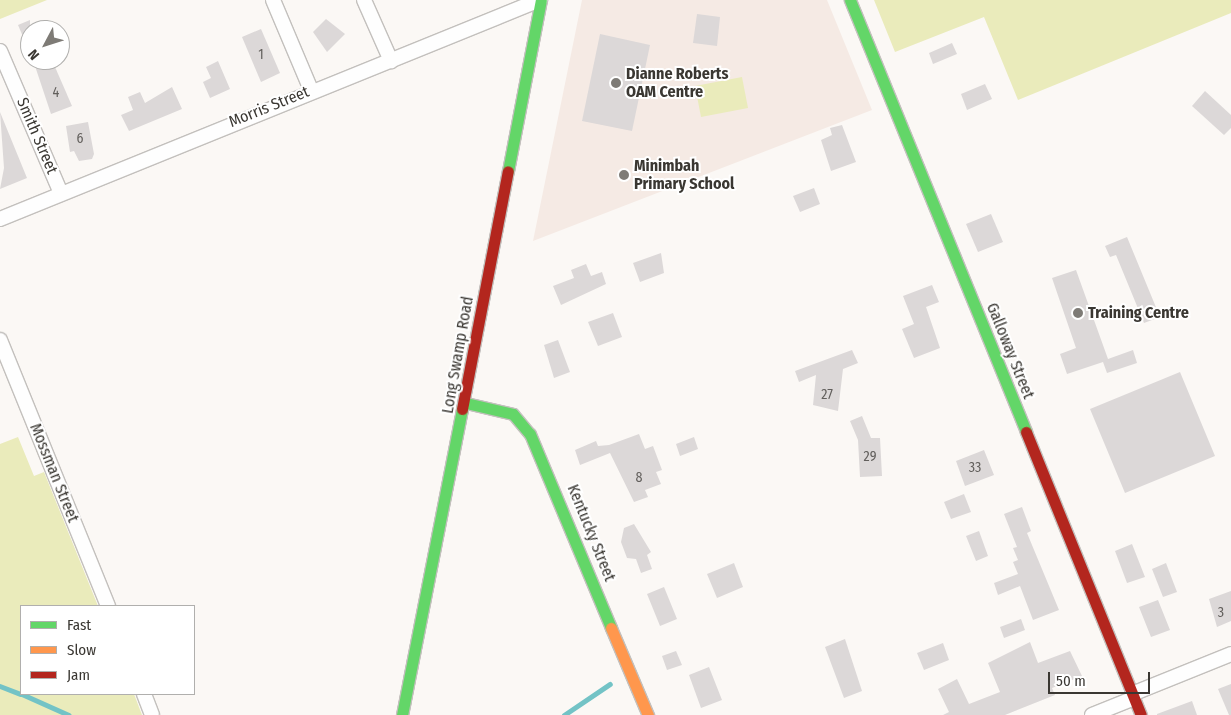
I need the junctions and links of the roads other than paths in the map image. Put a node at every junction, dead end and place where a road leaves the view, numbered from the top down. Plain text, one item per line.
1 (273, 0) edge
2 (364, 0) edge
3 (540, 0) edge
4 (850, 0) edge
5 (0, 51) edge
6 (390, 61) junction
7 (311, 90) junction
8 (61, 193) junction
9 (0, 219) edge
10 (0, 340) edge
11 (466, 403) junction
12 (108, 605) edge
13 (1231, 654) edge
14 (144, 695) edge
15 (1133, 696) junction
16 (152, 715) edge
17 (402, 715) edge
18 (648, 715) edge
19 (1092, 715) edge
20 (1141, 715) edge

1 - 7 street
2 - 6 street
3 - 6 street, Morris Street
3 - 11 street, Long Swamp Road
4 - 15 street, Galloway Street
5 - 8 street, Smith Street
6 - 7 street, Morris Street
7 - 8 street, Morris Street
8 - 9 street, Morris Street
10 - 12 street, Mossman Street
11 - 17 street, Long Swamp Road
11 - 18 street, Kentucky Street
13 - 15 street
14 - 16 street
15 - 19 street
15 - 20 street, Galloway Street

